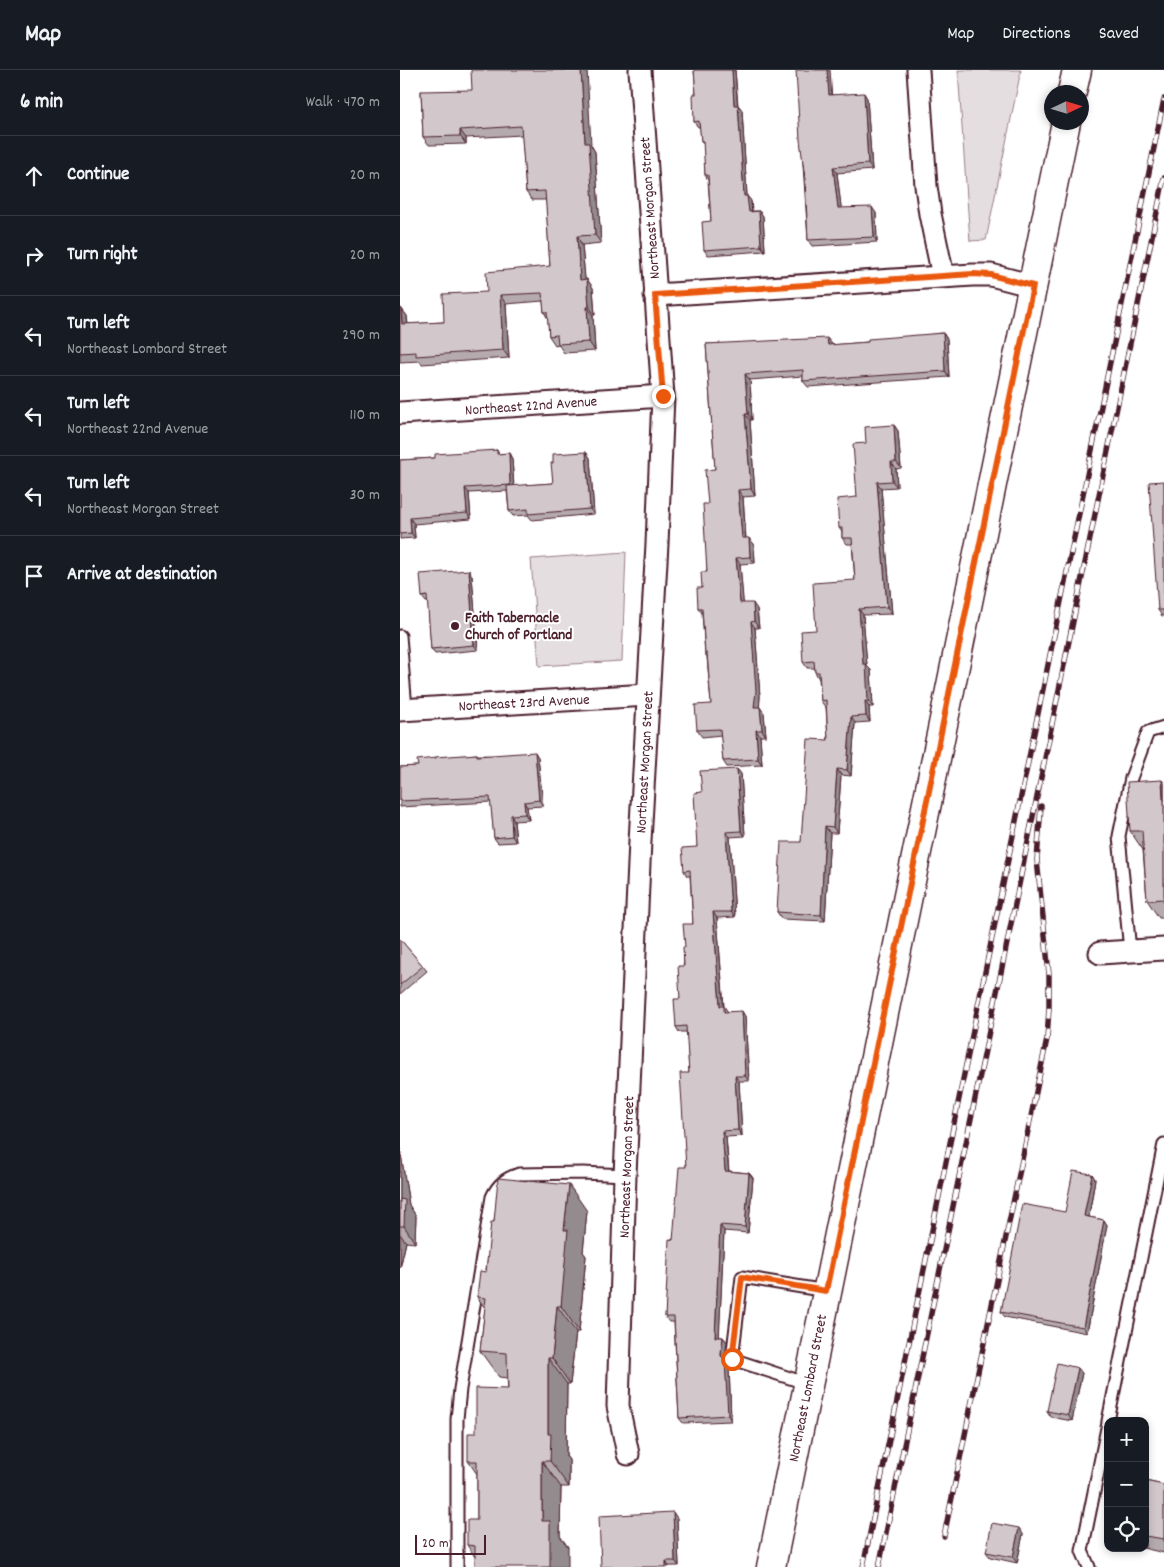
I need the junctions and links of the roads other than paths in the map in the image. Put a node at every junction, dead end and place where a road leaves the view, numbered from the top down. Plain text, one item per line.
1 (640, 70) edge
2 (918, 70) edge
3 (1077, 70) edge
4 (1074, 85) edge
5 (1064, 130) edge
6 (943, 276) junction
7 (1033, 286) junction
8 (655, 295) junction
9 (663, 396) junction
10 (400, 413) edge
11 (400, 636) edge
12 (648, 695) junction
13 (403, 710) edge
14 (1164, 727) edge
15 (1164, 949) edge
16 (1130, 951) junction
17 (1100, 953) dead end
18 (1164, 1144) edge
19 (625, 1175) junction
20 (826, 1291) junction
21 (808, 1384) junction
22 (1109, 1417) edge
23 (1104, 1442) edge
24 (628, 1454) dead end
25 (457, 1567) edge
26 (771, 1567) edge
27 (1089, 1567) edge

1 - 8 street, Northeast Morgan Street
2 - 6 street
3 - 4 main road
5 - 7 main road, Northeast Lombard Street
6 - 7 street
6 - 8 street
7 - 20 main road, Northeast Lombard Street
8 - 9 street, Northeast Morgan Street
9 - 10 street, Northeast 22nd Avenue
9 - 12 street, Northeast Morgan Street
11 - 13 lane
12 - 13 street, Northeast 23rd Avenue
12 - 19 street, Northeast Morgan Street
14 - 16 lane
15 - 16 street
16 - 17 street
18 - 22 lane
19 - 24 street, Northeast Morgan Street
19 - 25 lane
20 - 21 main road, Northeast Lombard Street
20 - 21 lane
21 - 26 main road, Northeast Lombard Street
23 - 27 lane

